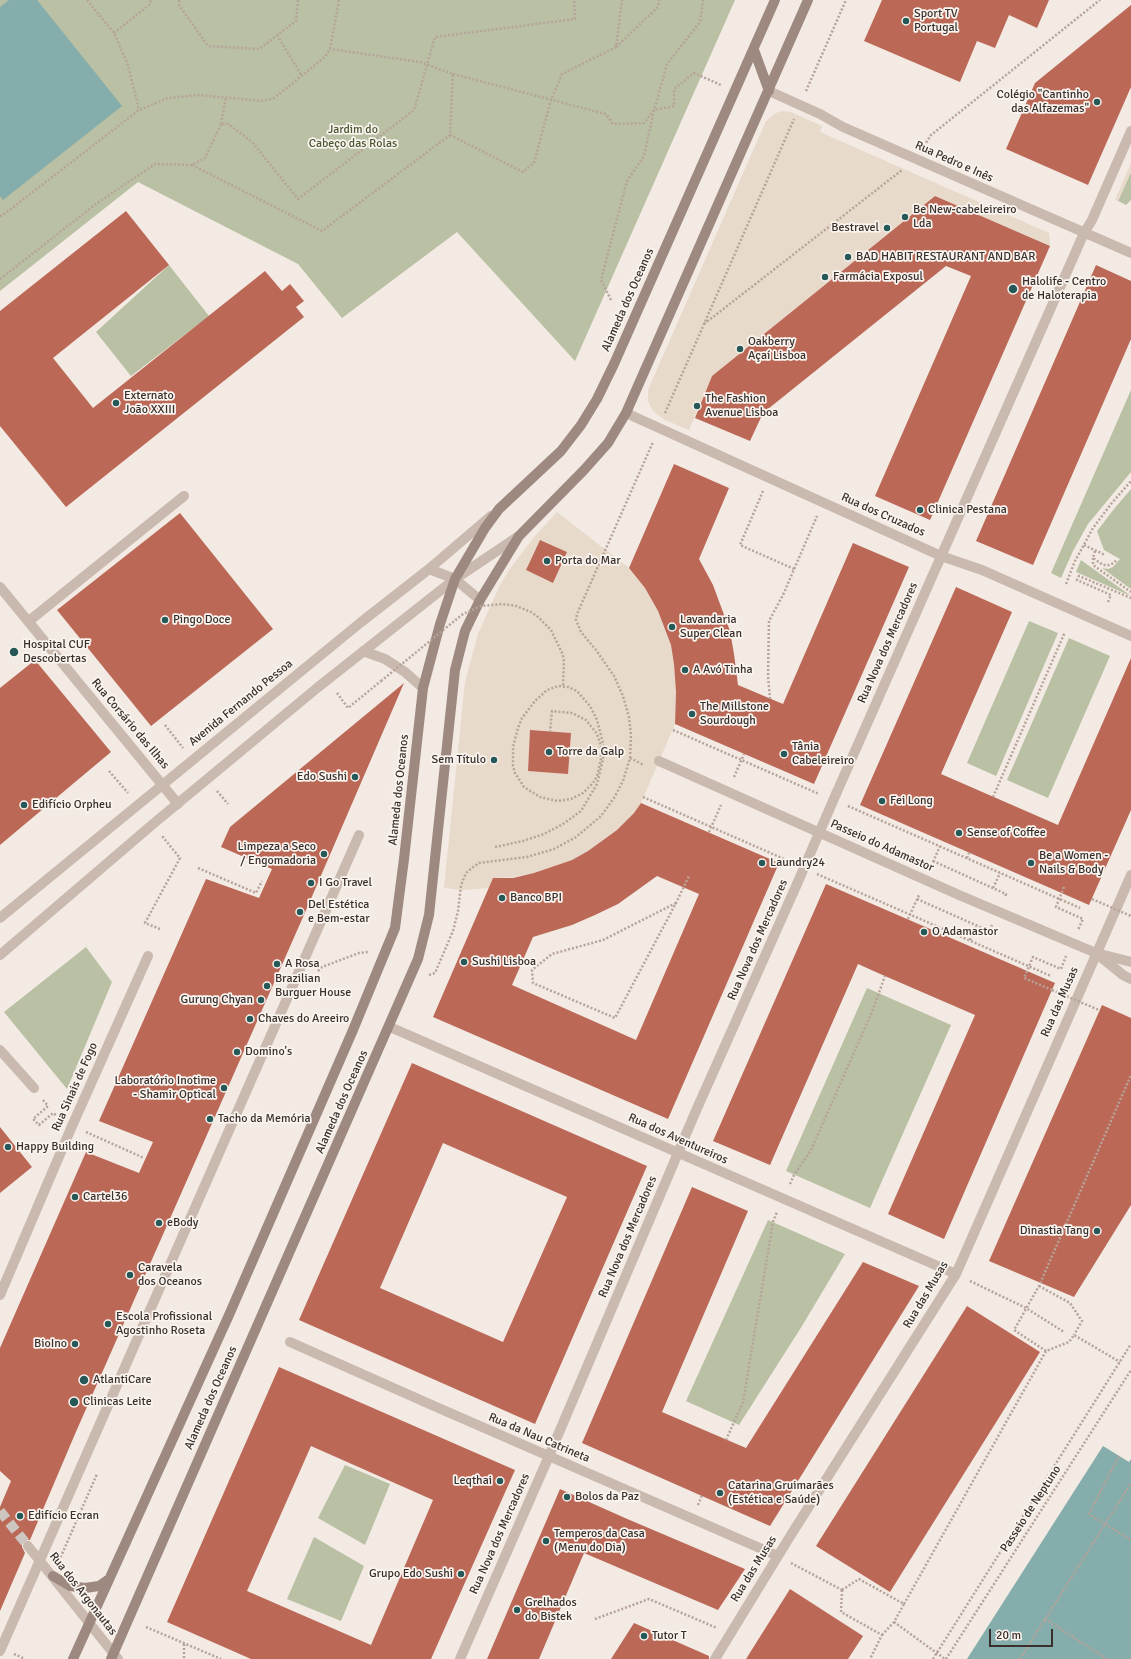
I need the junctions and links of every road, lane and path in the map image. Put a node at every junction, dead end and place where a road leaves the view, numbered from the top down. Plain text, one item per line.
1 (87, 0) edge
2 (151, 0) edge
3 (179, 0) edge
4 (298, 0) edge
5 (338, 0) edge
6 (574, 0) edge
7 (622, 0) edge
8 (659, 0) edge
9 (703, 0) edge
10 (775, 0) edge
11 (808, 0) edge
12 (114, 33) junction
13 (277, 35) junction
14 (616, 47) junction
15 (330, 49) junction
16 (754, 50) junction
17 (428, 65) junction
18 (452, 74) junction
19 (302, 76) junction
20 (734, 91) junction
21 (769, 91) junction
22 (226, 97) junction
23 (551, 100) junction
24 (139, 110) junction
25 (654, 110) junction
26 (221, 124) junction
27 (1131, 131) edge
28 (450, 135) junction
29 (192, 165) junction
30 (0, 216) edge
31 (1084, 233) junction
32 (1131, 253) edge
33 (0, 279) edge
34 (611, 300) dead end
35 (626, 413) junction
36 (769, 478) junction
37 (1131, 481) edge
38 (184, 496) dead end
39 (823, 502) junction
40 (499, 510) junction
41 (519, 536) junction
42 (1084, 545) junction
43 (1095, 551) junction
44 (1105, 555) dead end
45 (941, 556) junction
46 (1093, 558) junction
47 (1117, 559) dead end
48 (429, 568) junction
49 (794, 569) junction
50 (455, 579) junction
51 (1066, 584) dead end
52 (0, 587) edge
53 (1131, 592) edge
54 (1131, 598) edge
55 (480, 600) junction
56 (1108, 602) dead end
57 (29, 621) junction
58 (1065, 632) dead end
59 (1131, 636) edge
60 (363, 651) junction
61 (563, 686) junction
62 (423, 688) junction
63 (770, 699) dead end
64 (348, 708) dead end
65 (673, 730) dead end
66 (550, 732) dead end
67 (659, 761) dead end
68 (163, 784) junction
69 (643, 797) dead end
70 (835, 797) junction
71 (993, 797) dead end
72 (178, 804) junction
73 (819, 832) junction
74 (359, 834) dead end
75 (940, 846) junction
76 (495, 847) dead end
77 (969, 853) dead end
78 (967, 858) junction
79 (198, 868) dead end
80 (804, 868) junction
81 (1000, 873) junction
82 (1131, 875) edge
83 (689, 876) dead end
84 (262, 881) dead end
85 (166, 884) dead end
86 (1064, 887) dead end
87 (993, 888) junction
88 (1006, 894) dead end
89 (1059, 898) junction
90 (1092, 899) dead end
91 (676, 902) junction
92 (1080, 908) dead end
93 (910, 915) junction
94 (1131, 916) edge
95 (0, 918) edge
96 (908, 919) dead end
97 (1083, 920) dead end
98 (976, 926) junction
99 (160, 929) dead end
100 (989, 931) dead end
101 (970, 940) junction
102 (1096, 953) junction
103 (0, 955) edge
104 (148, 956) dead end
105 (1131, 962) edge
106 (1029, 967) junction
107 (1061, 970) dead end
108 (885, 976) dead end
109 (1051, 976) dead end
110 (1131, 979) edge
111 (1099, 1010) dead end
112 (872, 1012) dead end
113 (390, 1027) junction
114 (0, 1050) edge
115 (1131, 1075) edge
116 (34, 1088) dead end
117 (48, 1106) dead end
118 (72, 1126) junction
119 (678, 1153) junction
120 (144, 1158) dead end
121 (956, 1274) junction
122 (1039, 1286) junction
123 (0, 1295) edge
124 (1026, 1308) junction
125 (1064, 1332) dead end
126 (1074, 1335) junction
127 (290, 1342) dead end
128 (1131, 1344) edge
129 (1046, 1351) junction
130 (1120, 1362) junction
131 (1131, 1370) edge
132 (743, 1402) dead end
133 (726, 1440) dead end
134 (549, 1456) junction
135 (1119, 1456) dead end
136 (1131, 1483) edge
137 (1105, 1524) junction
138 (1131, 1540) edge
139 (28, 1546) tunnel mouth
140 (778, 1556) junction
141 (40, 1560) junction
142 (53, 1576) junction
143 (110, 1578) junction
144 (842, 1590) junction
145 (904, 1604) junction
146 (595, 1619) dead end
147 (1045, 1619) junction
148 (894, 1622) junction
149 (90, 1623) junction
150 (146, 1627) dead end
151 (730, 1634) junction
152 (882, 1635) junction
153 (184, 1644) junction
154 (0, 1651) edge
155 (936, 1654) junction
156 (114, 1657) edge
157 (73, 1659) edge
158 (184, 1659) edge
159 (221, 1659) edge
160 (460, 1659) edge
161 (715, 1659) edge
162 (870, 1659) edge
163 (932, 1659) edge
164 (946, 1659) edge
165 (1020, 1659) edge
166 (1107, 1659) edge

1 - 12 path
2 - 12 path
3 - 13 path
4 - 13 path
5 - 15 path
6 - 17 path
7 - 14 path
8 - 14 path
9 - 25 path
10 - 16 main road, Alameda dos Oceanos
11 - 21 main road, Alameda dos Oceanos
12 - 24 path
13 - 19 path
14 - 23 path
15 - 17 path
15 - 19 path
16 - 20 main road, Alameda dos Oceanos
16 - 21 main road
17 - 18 path
17 - 26 path
18 - 23 path
18 - 28 path
19 - 22 path
20 - 25 path
20 - 40 main road, Alameda dos Oceanos
21 - 31 street, Rua Pedro e Inês
21 - 35 main road, Alameda dos Oceanos
22 - 24 path
22 - 26 path
23 - 25 path
23 - 28 path
24 - 30 path
25 - 34 path
26 - 29 path
27 - 31 street, Rua Nova dos Mercadores
28 - 29 path
29 - 33 path
31 - 32 street, Rua Pedro e Inês
31 - 45 street, Rua Nova dos Mercadores
35 - 36 street, Rua dos Cruzados
35 - 41 main road, Alameda dos Oceanos
36 - 39 street, Rua dos Cruzados
36 - 49 path
37 - 42 path
38 - 57 street
39 - 45 street, Rua dos Cruzados
39 - 49 path
40 - 48 street, Avenida Fernando Pessoa
40 - 50 main road, Alameda dos Oceanos
41 - 50 street, Alameda dos Oceanos
41 - 55 main road, Alameda dos Oceanos
42 - 43 path
42 - 51 path
43 - 44 path
43 - 46 path
45 - 59 street, Rua dos Cruzados
45 - 70 street, Rua Nova dos Mercadores
46 - 47 path
46 - 53 path
48 - 50 street
48 - 68 street, Avenida Fernando Pessoa
49 - 63 path
50 - 55 street
50 - 60 street
50 - 62 main road, Alameda dos Oceanos
52 - 57 street, Rua Corsário das Ilhas
54 - 56 path
55 - 113 main road, Alameda dos Oceanos
57 - 68 street, Rua Corsário das Ilhas
58 - 71 path
60 - 62 street
60 - 72 street
61 - 64 path, bridge
61 - 66 path
61 - 76 path
62 - 143 main road, Alameda dos Oceanos
65 - 70 path
67 - 73 street, Passeio do Adamastor
68 - 72 street, Rua Corsário das Ilhas
68 - 95 street, Avenida Fernando Pessoa
69 - 80 path
70 - 73 street, Rua Nova dos Mercadores
70 - 75 path
72 - 103 street
73 - 80 street, Rua Nova dos Mercadores
73 - 102 street, Passeio do Adamastor
74 - 141 street
75 - 78 path
75 - 87 path
77 - 78 path
78 - 81 path
79 - 84 path
80 - 93 path
80 - 119 street, Rua Nova dos Mercadores
81 - 87 path
81 - 89 path
82 - 102 street, Rua das Musas
83 - 91 path
85 - 99 path
86 - 89 path
87 - 88 path
89 - 92 path
89 - 97 path
90 - 94 path, bridge
91 - 91 path
93 - 96 path
93 - 98 path
93 - 101 path
98 - 100 path
98 - 101 path
101 - 106 path
102 - 105 street
102 - 110 street
102 - 121 street, Rua das Musas
104 - 118 street, Rua Sinais de Fogo
106 - 107 path
106 - 109 path
106 - 111 path, bridge
108 - 112 path
113 - 119 street, Rua dos Aventureiros
113 - 156 main road, Alameda dos Oceanos
114 - 116 street
115 - 122 path
117 - 118 path
118 - 120 path
118 - 123 street, Rua Sinais de Fogo
119 - 121 street, Rua dos Aventureiros
119 - 134 street, Rua Nova dos Mercadores
121 - 124 path
121 - 140 street, Rua das Musas
122 - 124 path
122 - 126 path
124 - 125 path
124 - 129 path
126 - 129 path
126 - 130 path
127 - 134 street, Rua da Nau Catrineta
128 - 130 path
129 - 145 path
130 - 155 path
131 - 164 path, Passeio de Neptuno
132 - 133 path
134 - 140 street, Rua da Nau Catrineta
134 - 160 street, Rua Nova dos Mercadores
135 - 137 path
136 - 137 path
137 - 138 path
137 - 147 path
139 - 141 street, Rua dos Argonautas
140 - 144 path
140 - 151 street, Rua das Musas
141 - 142 street, Rua dos Argonautas
141 - 154 street
142 - 143 main road
142 - 149 street, Rua dos Argonautas
143 - 149 main road, Alameda dos Oceanos
144 - 145 path
144 - 152 path
145 - 148 path
146 - 151 path
147 - 165 path
147 - 166 path
148 - 152 path
148 - 155 path
149 - 156 street, Rua dos Argonautas
149 - 157 main road, Alameda dos Oceanos
150 - 153 path
151 - 161 street, Rua das Musas
152 - 162 path
153 - 158 path
153 - 159 path
155 - 163 path
155 - 164 path

